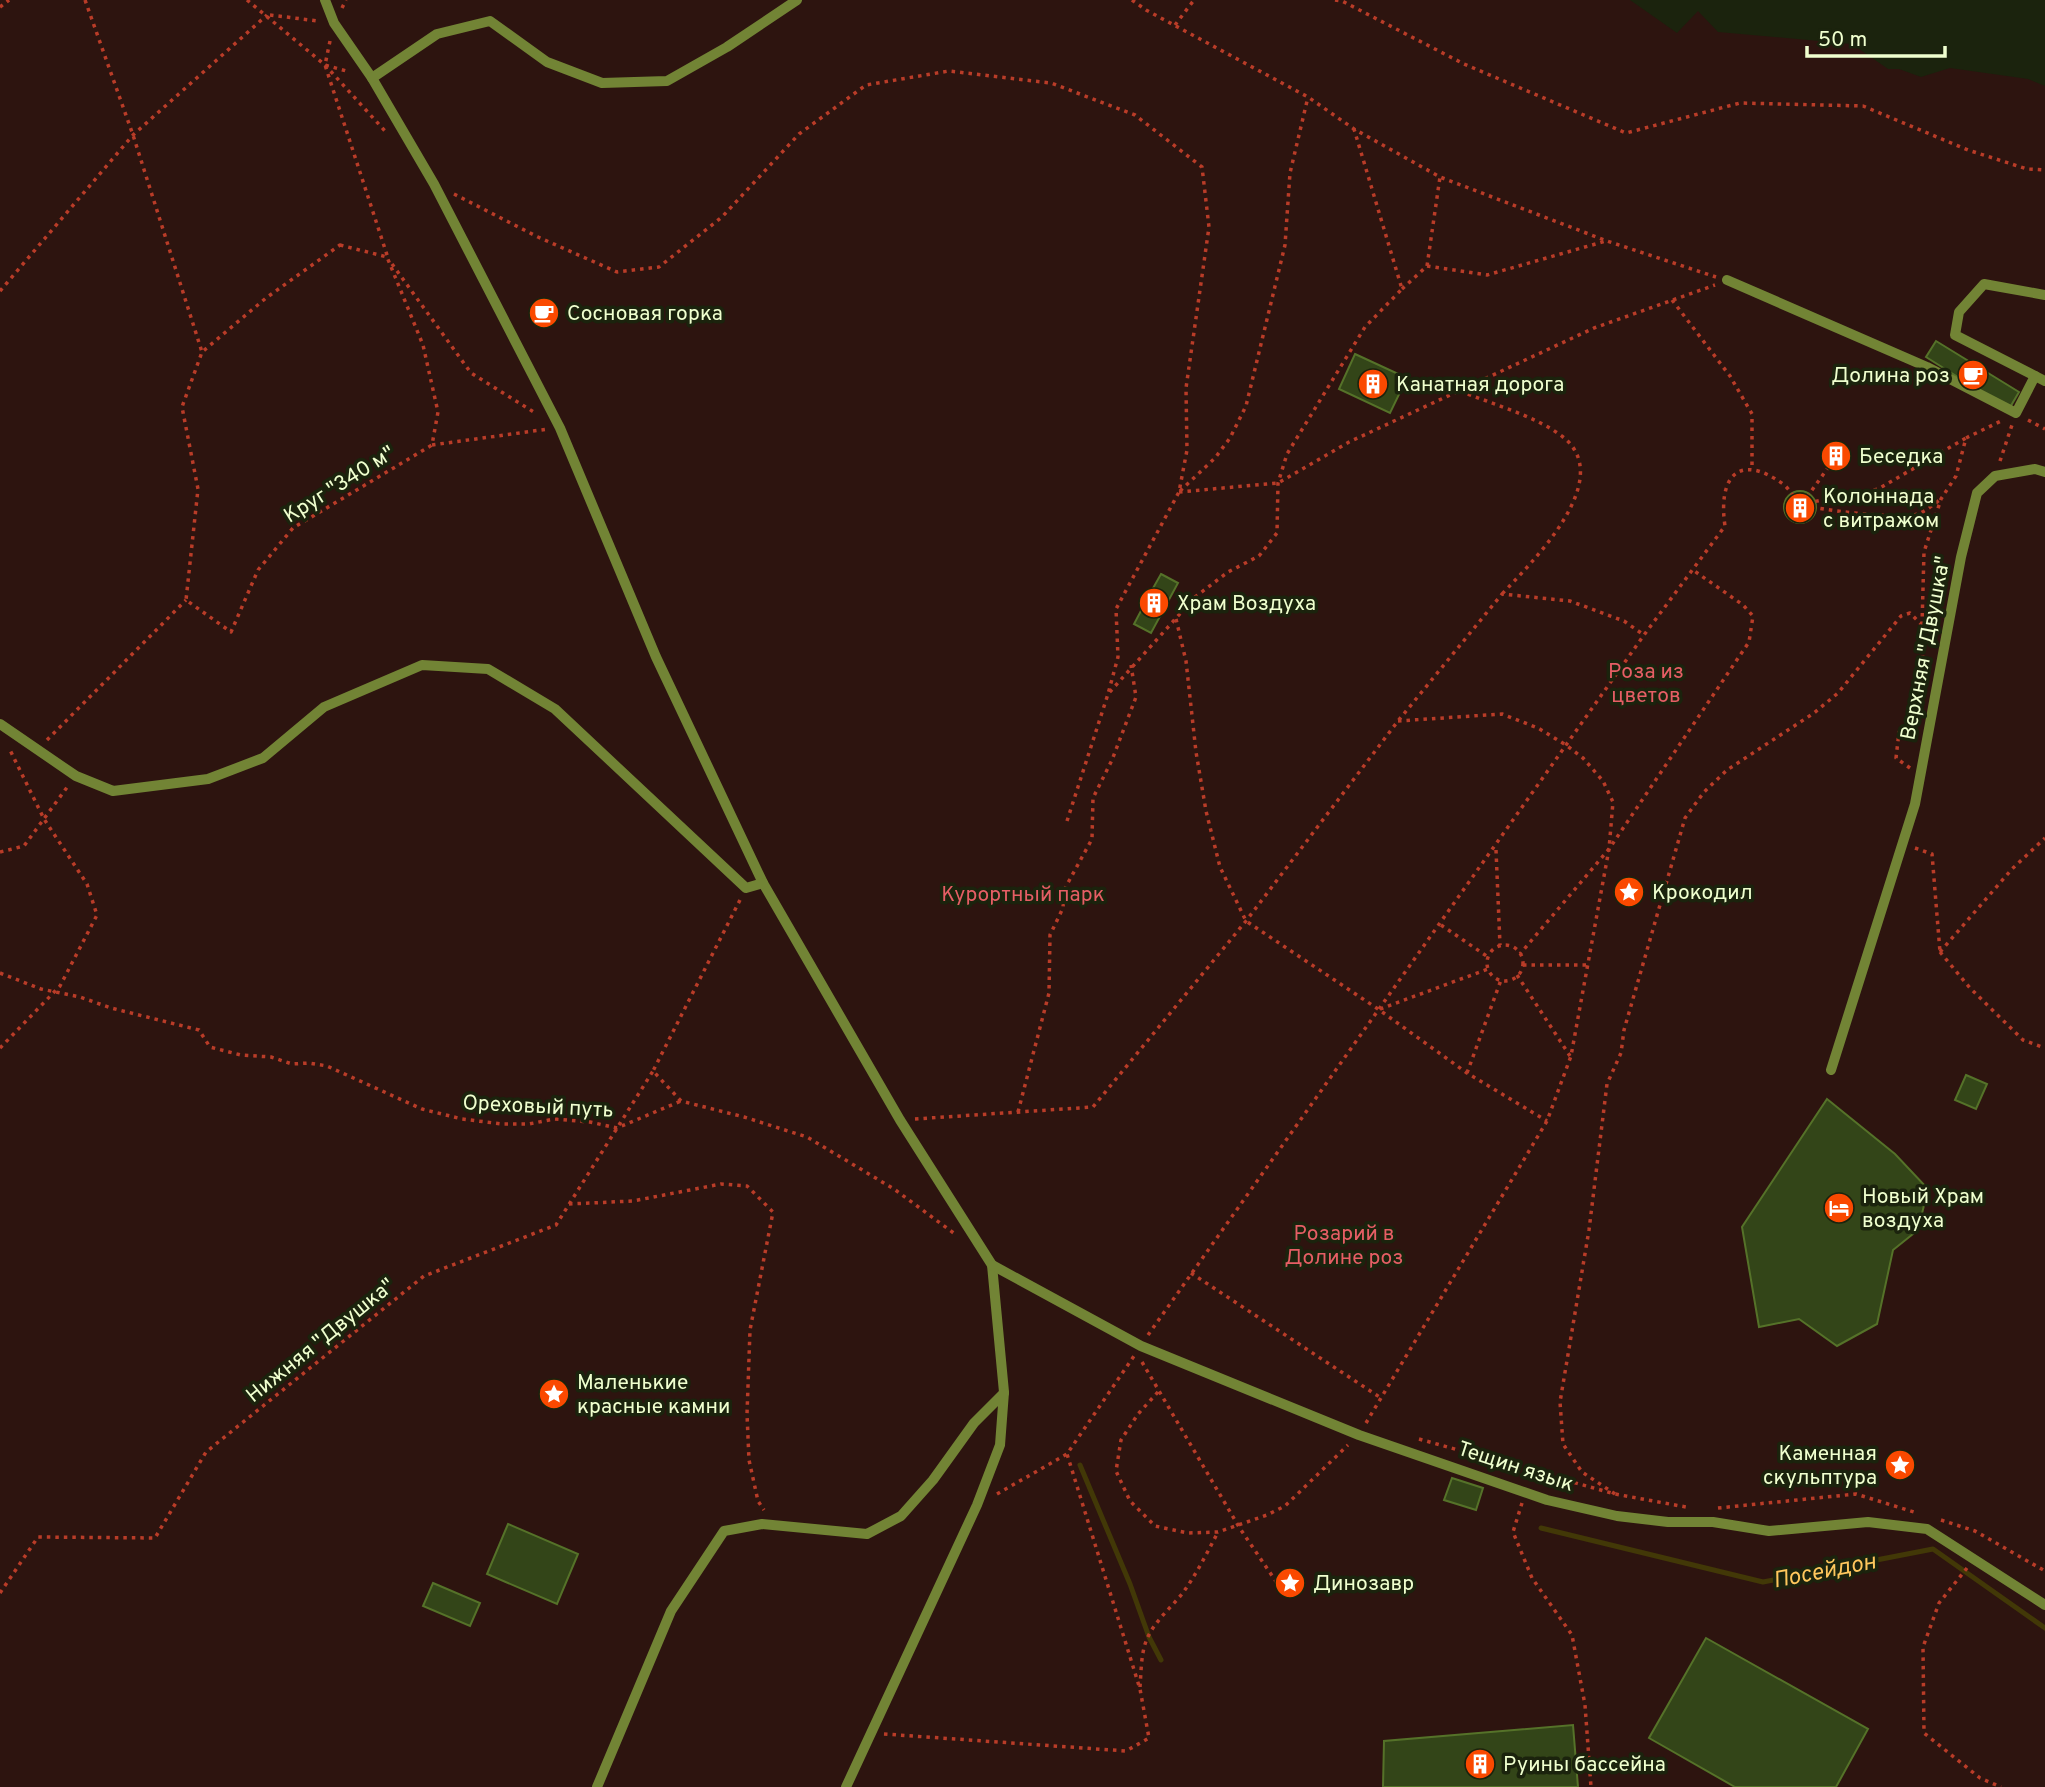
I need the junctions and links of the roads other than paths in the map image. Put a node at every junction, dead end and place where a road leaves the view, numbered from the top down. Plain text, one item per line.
1 (325, 0) edge
2 (797, 0) edge
3 (372, 78) junction
4 (1727, 280) road end
5 (2045, 295) edge
6 (2040, 378) edge
7 (2045, 472) edge
8 (0, 724) edge
9 (763, 883) junction
10 (1831, 1070) dead end
11 (992, 1265) junction
12 (1004, 1392) junction
13 (2045, 1605) edge
14 (597, 1787) edge
15 (846, 1787) edge

1 - 3 lane
2 - 3 lane
3 - 9 lane
4 - 6 lane
5 - 6 lane
7 - 10 lane, Верхняя "Двушка"
8 - 9 lane
9 - 11 lane
11 - 12 lane
11 - 13 lane, Тещин язык
12 - 14 lane
12 - 15 lane

